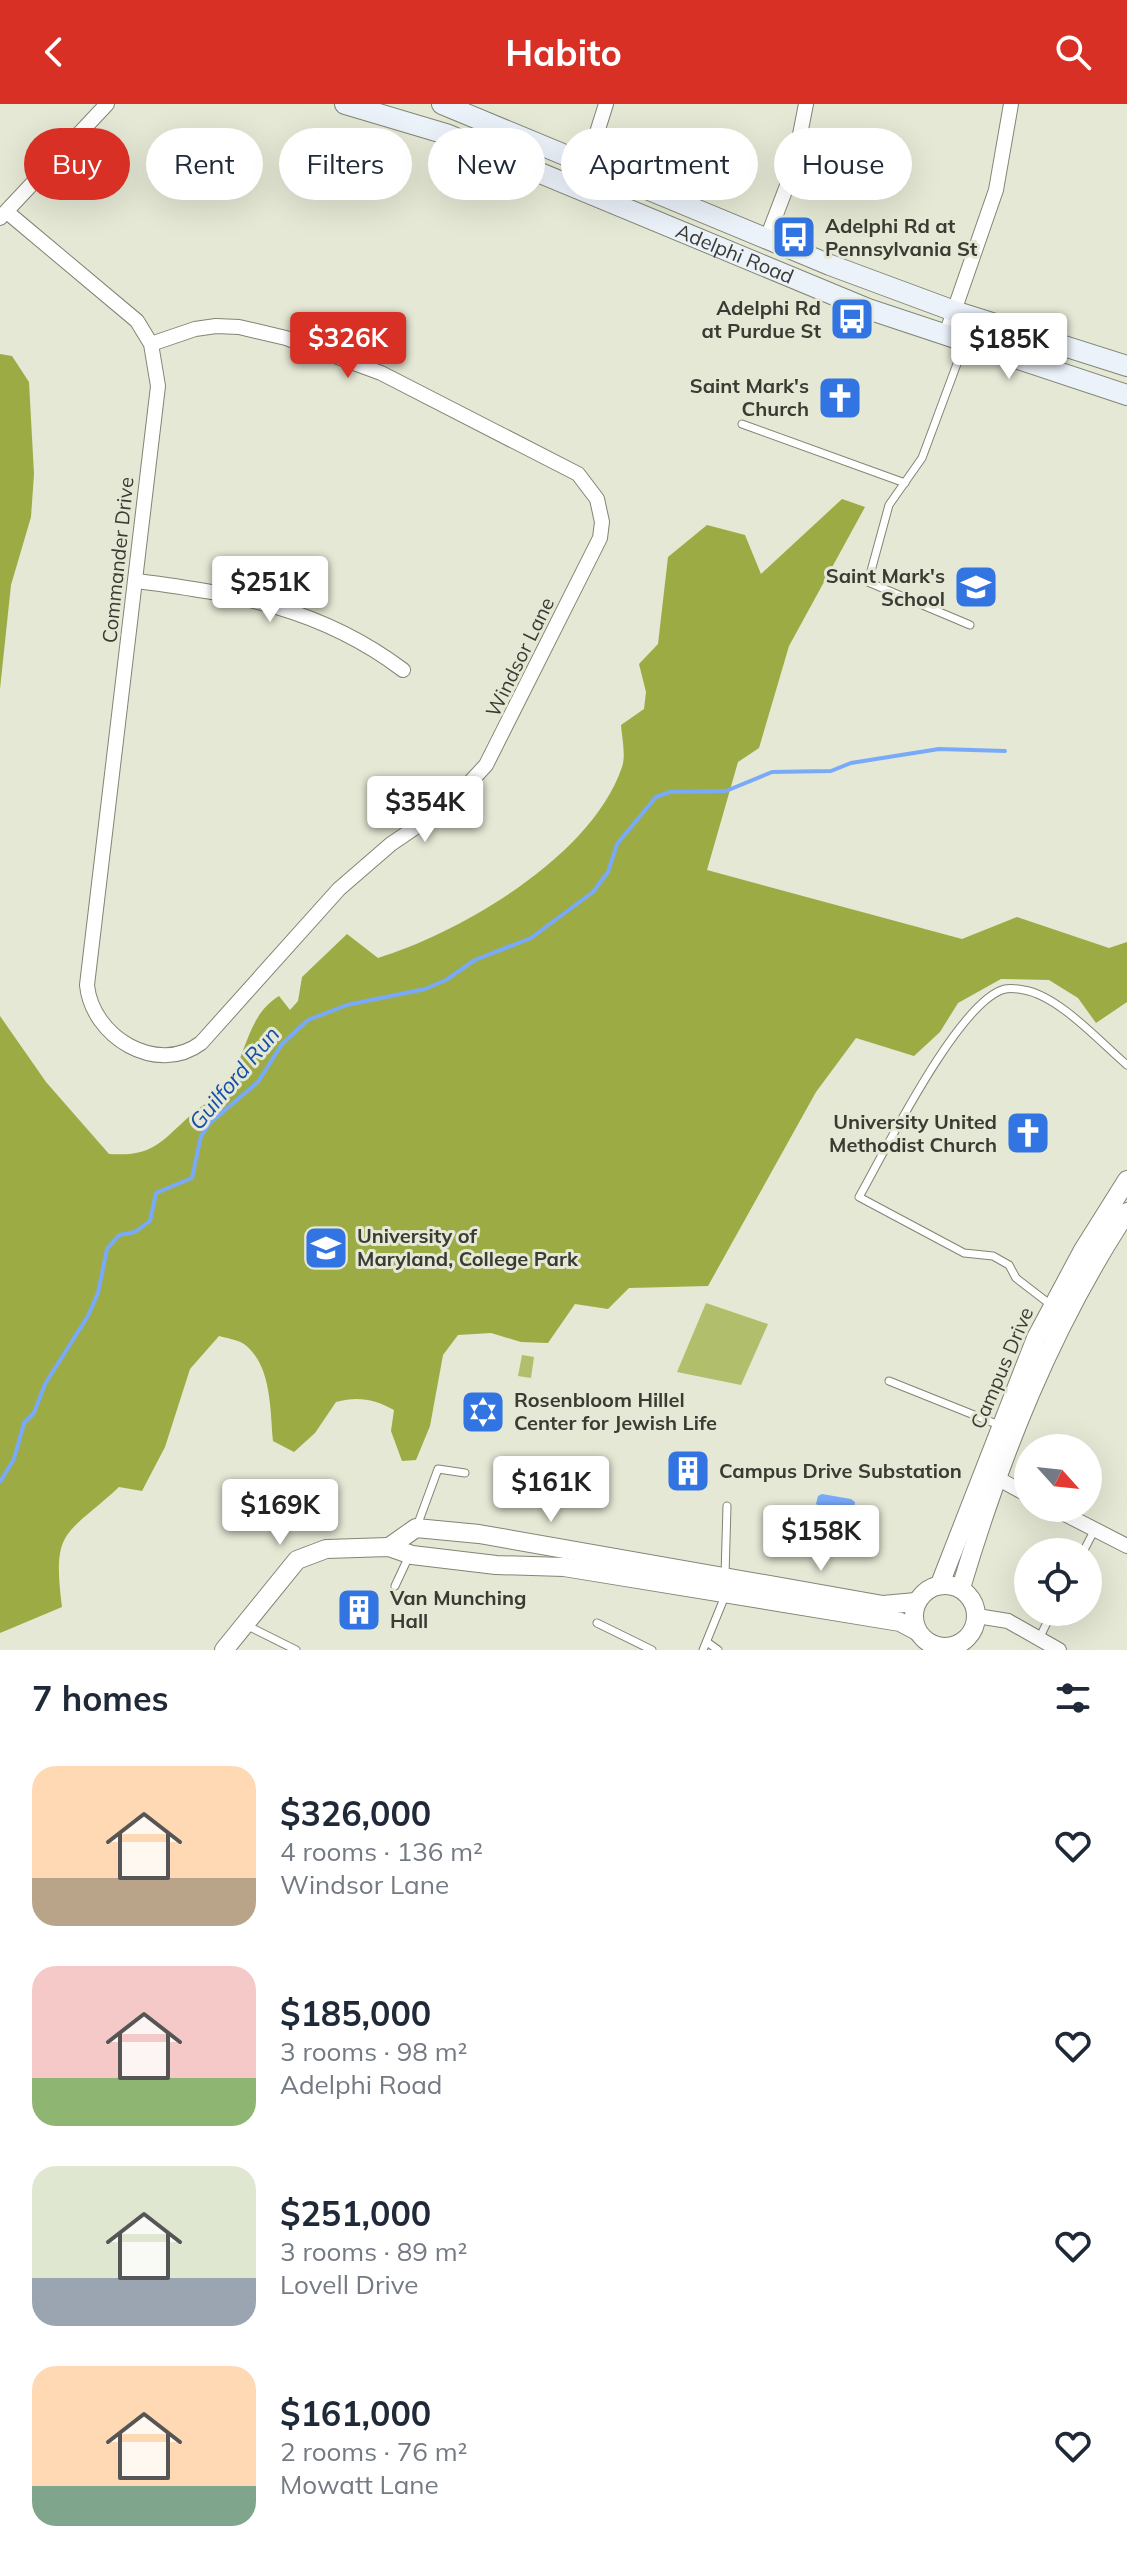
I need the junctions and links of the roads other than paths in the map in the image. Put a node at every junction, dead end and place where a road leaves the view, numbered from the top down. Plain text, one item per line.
1 (107, 104) edge
2 (345, 104) edge
3 (442, 104) edge
4 (606, 104) edge
5 (806, 104) edge
6 (1011, 104) edge
7 (598, 128) edge
8 (561, 153) edge
9 (675, 200) edge
10 (3, 215) edge
11 (767, 238) junction
12 (964, 314) junction
13 (955, 340) junction
14 (151, 344) junction
15 (1127, 366) edge
16 (1127, 395) edge
17 (742, 424) dead end
18 (905, 483) junction
19 (137, 581) junction
20 (970, 625) dead end
21 (403, 670) dead end
22 (88, 977) joint
23 (1127, 1065) edge
24 (1127, 1180) edge
25 (1127, 1212) edge
26 (1061, 1310) junction
27 (889, 1381) dead end
28 (1001, 1426) junction
29 (465, 1473) dead end
30 (997, 1478) junction
31 (1014, 1487) edge
32 (727, 1506) dead end
33 (1081, 1522) edge
34 (416, 1528) junction
35 (1095, 1529) junction
36 (1090, 1538) edge
37 (1127, 1546) edge
38 (389, 1547) junction
39 (410, 1554) junction
40 (940, 1584) junction
41 (395, 1586) dead end
42 (726, 1587) junction
43 (961, 1588) junction
44 (916, 1602) junction
45 (977, 1616) junction
46 (597, 1623) dead end
47 (244, 1625) junction
48 (1045, 1626) edge
49 (917, 1631) junction
50 (1038, 1640) junction
51 (705, 1646) edge
52 (933, 1648) edge
53 (224, 1650) edge
54 (296, 1650) edge
55 (652, 1650) edge
56 (718, 1650) edge
57 (1059, 1650) edge

1 - 10 street
2 - 13 main road, Adelphi Road
3 - 8 main road, Adelphi Road
4 - 7 street
5 - 11 street
6 - 12 street
9 - 11 main road, Adelphi Road
10 - 14 street, Commander Drive
11 - 12 main road, Adelphi Road
12 - 13 street
12 - 13 lane
12 - 15 main road, Adelphi Road
13 - 16 main road, Adelphi Road
13 - 18 lane
14 - 19 street, Commander Drive
14 - 22 street, Windsor Lane
17 - 18 lane
18 - 20 lane
19 - 21 street
19 - 22 street, Commander Drive
23 - 26 lane
24 - 26 street, Campus Drive
25 - 26 street, Campus Drive
26 - 28 street, Campus Drive
26 - 30 street, Campus Drive
27 - 28 lane
28 - 40 street, Campus Drive
29 - 34 lane
30 - 31 street
30 - 43 street, Campus Drive
32 - 42 lane
33 - 35 street
34 - 38 street
34 - 42 street
35 - 36 lane
35 - 37 street
38 - 39 street
38 - 47 street
39 - 41 lane
39 - 42 street
40 - 43 street
40 - 44 street
42 - 44 street
42 - 49 street
42 - 51 lane
43 - 45 street
44 - 49 street
45 - 50 street
45 - 52 street
46 - 55 lane
47 - 53 street
47 - 54 lane
48 - 50 lane
49 - 52 street
50 - 57 street
51 - 56 lane

